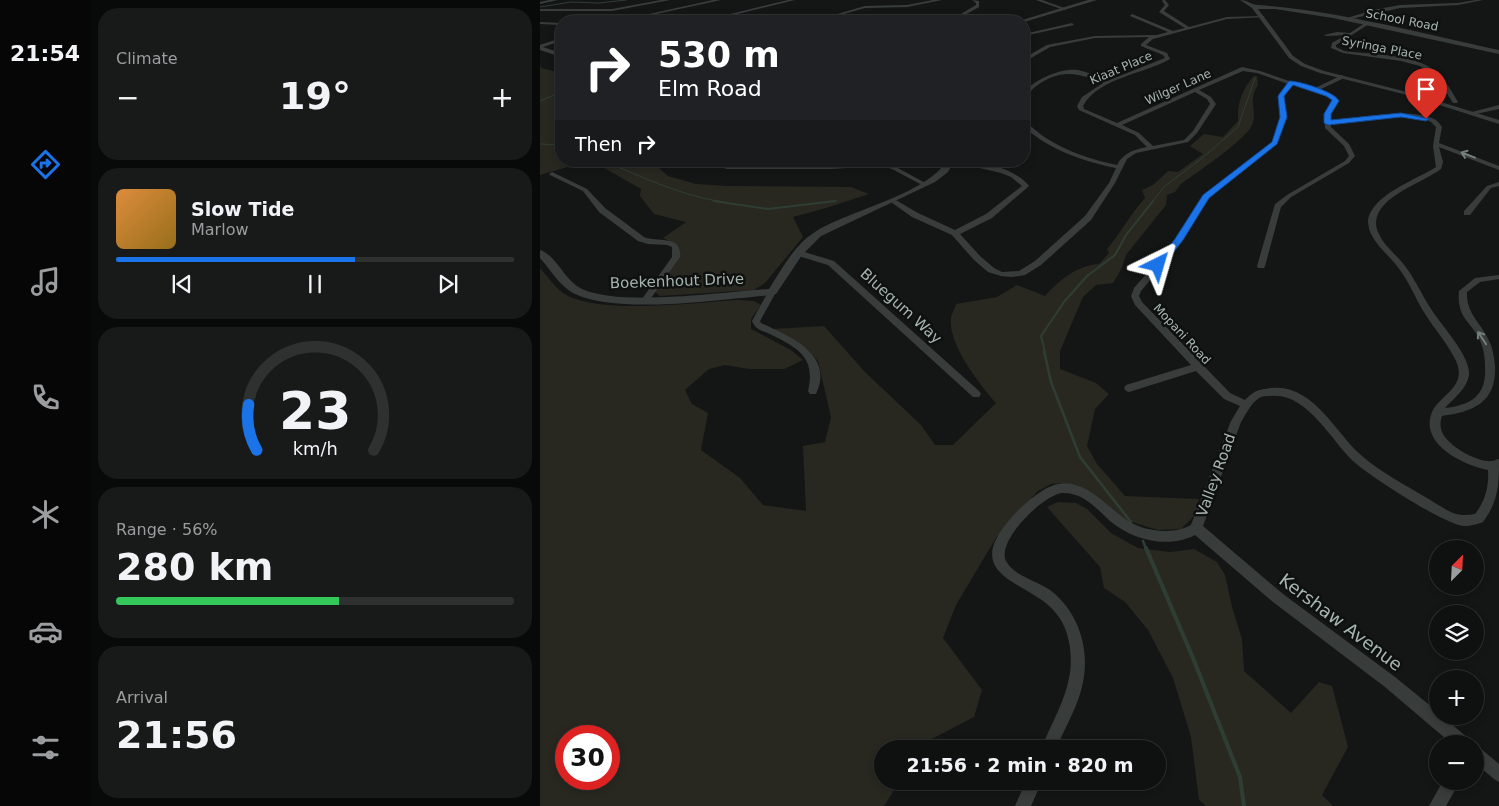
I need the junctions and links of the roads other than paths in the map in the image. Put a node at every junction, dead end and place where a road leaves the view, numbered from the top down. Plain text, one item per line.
1 (556, 0) edge
2 (668, 0) edge
3 (719, 0) edge
4 (793, 0) edge
5 (940, 0) edge
6 (974, 0) edge
7 (1038, 0) edge
8 (1094, 0) edge
9 (1244, 0) edge
10 (1481, 0) edge
11 (1164, 1) dead end
12 (540, 3) edge
13 (1254, 7) junction
14 (1275, 7) junction
15 (1065, 8) junction
16 (540, 10) edge
17 (1132, 14) dead end
18 (648, 15) edge
19 (729, 15) edge
20 (835, 15) edge
21 (961, 15) edge
22 (1263, 17) junction
23 (1030, 19) edge
24 (1346, 19) junction
25 (540, 23) edge
26 (555, 24) edge
27 (1072, 24) dead end
28 (1367, 24) junction
29 (1188, 28) junction
30 (1172, 32) junction
31 (1030, 34) edge
32 (1351, 34) junction
33 (1158, 36) junction
34 (1326, 36) dead end
35 (555, 42) edge
36 (540, 48) edge
37 (1499, 52) edge
38 (555, 53) edge
39 (1030, 57) edge
40 (1342, 77) junction
41 (1108, 83) junction
42 (1292, 83) junction
43 (1030, 88) edge
44 (1195, 90) junction
45 (1315, 90) junction
46 (1455, 102) dead end
47 (1499, 107) edge
48 (1471, 113) junction
49 (1499, 122) edge
50 (1328, 123) junction
51 (1118, 125) junction
52 (1030, 129) edge
53 (1436, 144) junction
54 (1151, 148) junction
55 (803, 167) edge
56 (844, 167) edge
57 (891, 167) edge
58 (949, 167) edge
59 (989, 167) edge
60 (1118, 167) junction
61 (1499, 168) edge
62 (552, 174) dead end
63 (1499, 184) edge
64 (926, 185) junction
65 (892, 200) junction
66 (1467, 214) dead end
67 (955, 233) junction
68 (540, 253) edge
69 (798, 253) junction
70 (1262, 266) dead end
71 (1499, 278) edge
72 (772, 292) junction
73 (646, 300) junction
74 (1197, 367) junction
75 (1129, 388) dead end
76 (813, 391) dead end
77 (976, 394) dead end
78 (1246, 404) junction
79 (1438, 413) junction
80 (1496, 465) edge
81 (1196, 528) junction
82 (1453, 735) edge
83 (1052, 740) edge
84 (1484, 761) edge
85 (1499, 774) edge
86 (1030, 790) edge
87 (1447, 790) edge
88 (1023, 806) edge
89 (1437, 806) edge

1 - 12 street
2 - 16 street
3 - 18 street
4 - 19 street
5 - 20 street
6 - 21 street
7 - 15 street
8 - 15 street
9 - 13 street
9 - 14 street
10 - 24 street
11 - 29 street
13 - 14 street, School Road
13 - 22 street
14 - 24 street, School Road
15 - 23 street
17 - 30 street
22 - 29 street
22 - 40 street
24 - 28 street, School Road
25 - 26 street
27 - 31 street
28 - 32 street, Syringa Place
28 - 37 street, School Road
29 - 30 street
30 - 33 street
32 - 34 street
32 - 46 street, Syringa Place
33 - 39 street
33 - 41 street, Kiaat Place
35 - 36 street
36 - 38 street
40 - 45 street
40 - 48 street
41 - 43 street
41 - 51 street, Kiaat Place
42 - 44 street, Wilger Lane
42 - 45 street
42 - 74 street, Mopani Road
44 - 51 street, Wilger Lane
44 - 54 street
45 - 50 street
47 - 48 street
48 - 49 street
50 - 53 street
50 - 70 street
51 - 54 street, Kiaat Place
52 - 60 street
61 -> 53 street
53 - 79 street
54 - 60 street
55 - 56 street
57 - 64 street
58 - 64 street
59 - 67 street
60 - 67 street
62 - 73 street
63 - 66 street
64 - 65 street
65 - 67 street
65 - 69 street
68 - 73 street, Boekenhout Drive
69 - 72 street
69 - 77 street, Bluegum Way
79 -> 71 street
72 - 73 street, Boekenhout Drive
72 - 76 street
74 - 75 street
74 - 78 street, Mopani Road
78 - 80 street
78 - 81 street, Valley Road
79 - 80 street
81 - 82 street, Kershaw Avenue
81 - 83 street, Valley Road
84 - 85 street
86 - 88 street
87 - 89 street

